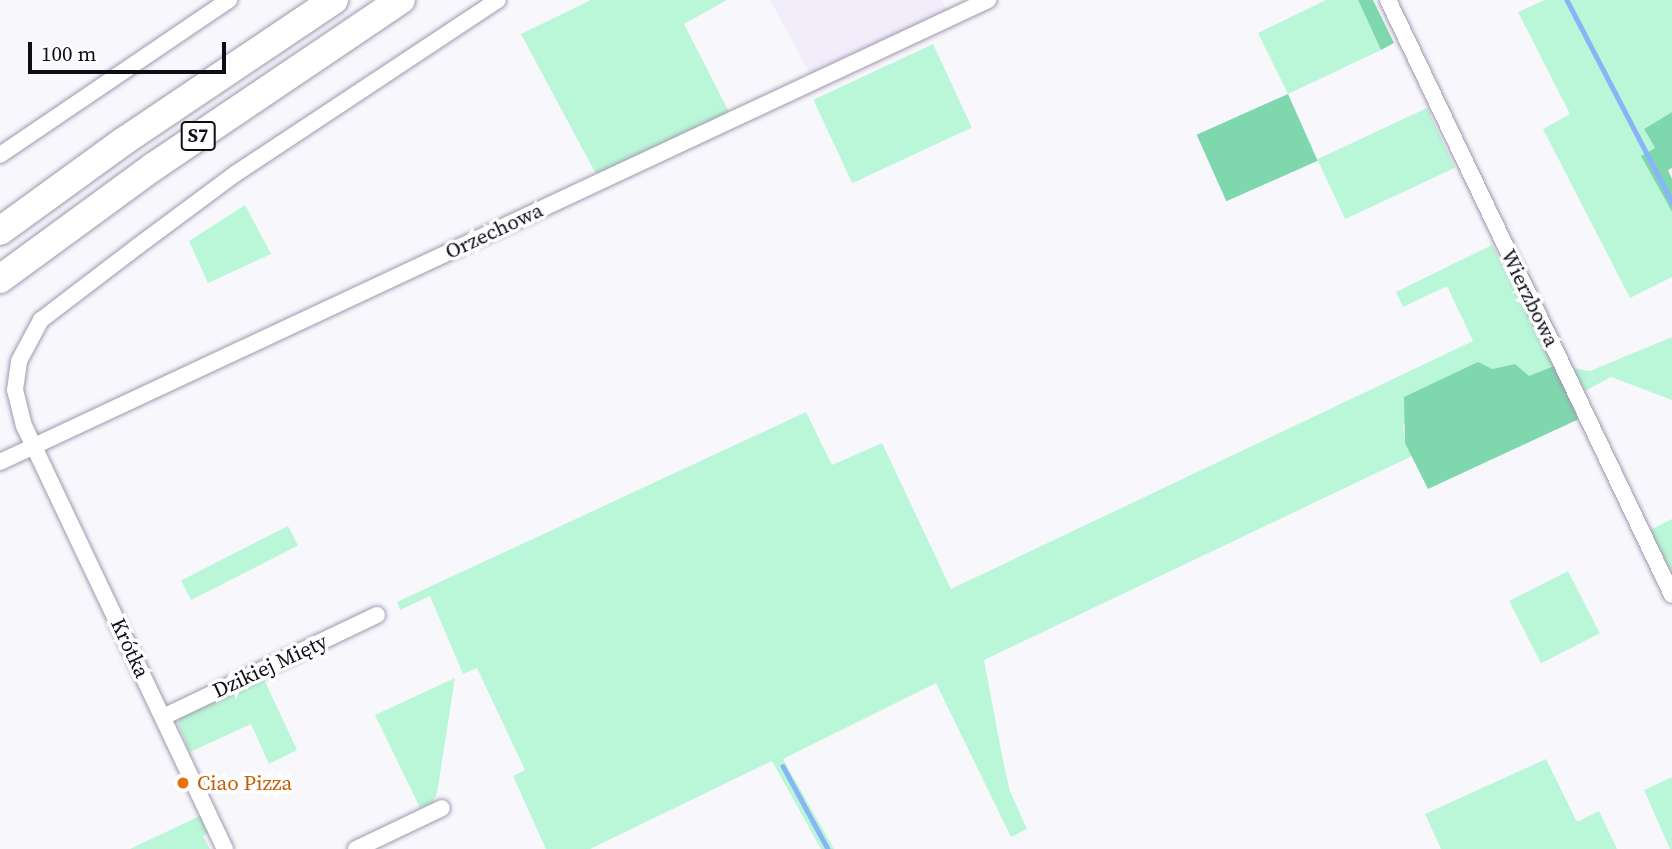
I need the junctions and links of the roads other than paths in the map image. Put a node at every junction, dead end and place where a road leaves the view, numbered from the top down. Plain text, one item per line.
1 (229, 0) edge
2 (334, 0) edge
3 (401, 0) edge
4 (498, 0) edge
5 (988, 0) edge
6 (1388, 0) edge
7 (0, 155) edge
8 (0, 231) edge
9 (0, 279) edge
10 (34, 446) junction
11 (0, 462) edge
12 (1672, 595) edge
13 (377, 615) dead end
14 (163, 717) junction
15 (442, 808) dead end
16 (225, 849) edge
17 (356, 849) edge

1 - 7 street
2 - 8 highway, S7
3 - 9 highway, S7
4 - 10 street, Krótka
5 - 10 street, Orzechowa
6 - 12 street, Wierzbowa
10 - 11 street, Orzechowa
10 - 14 street, Krótka
13 - 14 street, Dzikiej Mięty
14 - 16 street, Krótka
15 - 17 street

